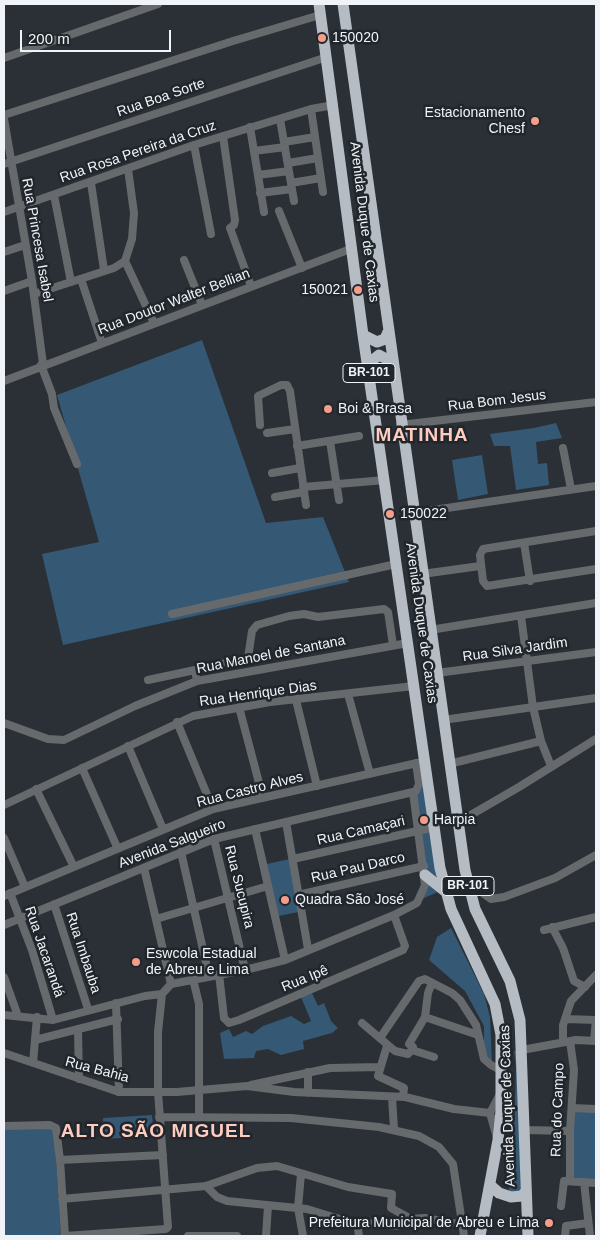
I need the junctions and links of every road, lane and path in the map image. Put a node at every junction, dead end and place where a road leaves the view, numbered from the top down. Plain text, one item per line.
1 (158, 4) edge
2 (343, 4) edge
3 (320, 9) edge
4 (327, 57) junction
5 (4, 58) edge
6 (334, 105) junction
7 (310, 110) junction
8 (4, 115) edge
9 (4, 119) edge
10 (280, 119) junction
11 (250, 127) junction
12 (223, 136) junction
13 (315, 137) junction
14 (360, 137) junction
15 (339, 142) junction
16 (285, 144) junction
17 (194, 145) junction
18 (254, 151) junction
19 (318, 158) junction
20 (7, 163) edge
21 (288, 167) junction
22 (128, 168) junction
23 (258, 175) junction
24 (321, 178) junction
25 (91, 182) junction
26 (291, 186) junction
27 (323, 192) dead end
28 (260, 193) junction
29 (54, 195) junction
30 (294, 201) dead end
31 (18, 206) junction
32 (279, 211) dead end
33 (4, 212) edge
34 (264, 212) dead end
35 (210, 234) dead end
36 (25, 245) junction
37 (353, 248) junction
38 (4, 252) edge
39 (184, 260) dead end
40 (125, 261) junction
41 (302, 268) junction
42 (104, 270) junction
43 (81, 279) junction
44 (32, 281) junction
45 (71, 282) junction
46 (251, 286) junction
47 (4, 291) edge
48 (34, 294) junction
49 (202, 305) junction
50 (154, 323) junction
51 (388, 332) junction
52 (363, 335) junction
53 (102, 343) junction
54 (392, 362) junction
55 (368, 364) junction
56 (42, 365) junction
57 (5, 377) edge
58 (596, 402) edge
59 (260, 425) dead end
60 (400, 425) junction
61 (295, 430) junction
62 (267, 433) dead end
63 (359, 436) dead end
64 (330, 441) junction
65 (297, 446) junction
66 (563, 448) dead end
67 (77, 464) dead end
68 (300, 468) junction
69 (272, 473) dead end
70 (385, 480) junction
71 (336, 485) junction
72 (596, 486) edge
73 (304, 489) junction
74 (571, 489) junction
75 (275, 496) dead end
76 (338, 500) dead end
77 (306, 505) dead end
78 (413, 513) junction
79 (596, 532) edge
80 (524, 543) junction
81 (396, 564) junction
82 (480, 566) junction
83 (596, 569) edge
84 (422, 574) junction
85 (530, 580) junction
86 (596, 603) edge
87 (172, 614) dead end
88 (520, 616) junction
89 (430, 630) junction
90 (408, 643) junction
91 (393, 646) junction
92 (596, 652) edge
93 (525, 662) junction
94 (195, 670) junction
95 (437, 673) junction
96 (148, 680) dead end
97 (198, 681) junction
98 (414, 686) junction
99 (348, 694) junction
100 (596, 698) edge
101 (296, 700) junction
102 (239, 707) junction
103 (533, 707) junction
104 (444, 720) junction
105 (177, 722) junction
106 (4, 723) edge
107 (596, 739) edge
108 (541, 741) junction
109 (128, 746) junction
110 (421, 762) junction
111 (449, 764) junction
112 (551, 766) junction
113 (82, 768) junction
114 (370, 774) junction
115 (317, 786) junction
116 (36, 789) junction
117 (413, 792) junction
118 (263, 798) junction
119 (4, 805) edge
120 (213, 809) junction
121 (286, 822) junction
122 (457, 823) junction
123 (434, 827) junction
124 (162, 829) junction
125 (255, 829) junction
126 (419, 830) junction
127 (4, 838) edge
128 (214, 839) junction
129 (117, 847) junction
130 (181, 852) junction
131 (596, 855) edge
132 (293, 859) junction
133 (74, 867) junction
134 (144, 868) junction
135 (424, 870) junction
136 (467, 882) junction
137 (268, 886) junction
138 (25, 887) junction
139 (446, 892) junction
140 (7, 894) edge
141 (298, 895) junction
142 (230, 898) junction
143 (54, 904) junction
144 (193, 909) junction
145 (394, 915) junction
146 (596, 917) edge
147 (20, 919) junction
148 (156, 919) junction
149 (4, 925) edge
150 (308, 949) junction
151 (285, 960) junction
152 (246, 970) junction
153 (219, 974) junction
154 (596, 975) edge
155 (209, 976) junction
156 (4, 978) edge
157 (192, 979) junction
158 (432, 983) junction
159 (171, 984) junction
160 (585, 986) junction
161 (162, 994) junction
162 (116, 1003) junction
163 (88, 1010) junction
164 (4, 1015) edge
165 (18, 1016) junction
166 (37, 1017) junction
167 (425, 1017) junction
168 (118, 1019) junction
169 (564, 1019) junction
170 (53, 1020) junction
171 (596, 1020) edge
172 (362, 1024) dead end
173 (78, 1030) junction
174 (478, 1035) junction
175 (380, 1038) junction
176 (35, 1040) junction
177 (566, 1041) junction
178 (595, 1041) edge
179 (388, 1046) junction
180 (412, 1050) junction
181 (522, 1050) junction
182 (4, 1053) edge
183 (434, 1057) dead end
184 (33, 1063) junction
185 (380, 1067) junction
186 (502, 1071) junction
187 (308, 1072) junction
188 (282, 1076) junction
189 (79, 1079) junction
190 (247, 1086) junction
191 (282, 1090) junction
192 (198, 1091) junction
193 (119, 1092) junction
194 (158, 1092) junction
195 (501, 1092) junction
196 (308, 1093) junction
197 (403, 1096) junction
198 (392, 1097) junction
199 (572, 1108) junction
200 (596, 1109) edge
201 (490, 1113) junction
202 (199, 1116) junction
203 (160, 1117) junction
204 (4, 1126) edge
205 (394, 1129) junction
206 (524, 1130) junction
207 (570, 1131) junction
208 (498, 1140) junction
209 (163, 1155) junction
210 (60, 1160) junction
211 (301, 1174) junction
212 (570, 1180) junction
213 (584, 1182) junction
214 (596, 1183) edge
215 (206, 1186) junction
216 (491, 1186) junction
217 (167, 1191) junction
218 (526, 1191) junction
219 (62, 1198) junction
220 (268, 1206) junction
221 (561, 1206) dead end
222 (298, 1208) junction
223 (411, 1219) junction
224 (484, 1219) junction
225 (357, 1222) junction
226 (588, 1223) junction
227 (463, 1226) junction
228 (106, 1235) edge
229 (65, 1236) edge
230 (188, 1236) edge
231 (237, 1236) edge
232 (266, 1236) edge
233 (303, 1236) edge
234 (359, 1236) edge
235 (464, 1236) edge
236 (480, 1236) edge
237 (486, 1236) edge
238 (528, 1236) edge
239 (565, 1236) edge
240 (590, 1236) edge

1 - 5 street
2 - 14 highway, Avenida Duque de Caxias / BR-101
3 - 4 highway, Avenida Duque de Caxias / BR-101
3 - 8 street
4 - 6 highway, Avenida Duque de Caxias / BR-101
4 - 20 street, Rua Boa Sorte
6 - 7 street, Rua Rosa Pereira da Cruz
6 - 15 highway, Avenida Duque de Caxias / BR-101
7 - 10 street, Rua Rosa Pereira da Cruz
7 - 13 street
9 - 20 street, Rua Princesa Isabel
10 - 11 street, Rua Rosa Pereira da Cruz
10 - 16 street
11 - 12 street, Rua Rosa Pereira da Cruz
11 - 18 street
12 - 17 street, Rua Rosa Pereira da Cruz
12 - 46 street
13 - 16 street
13 - 19 street
14 - 15 highway
14 - 51 highway, Avenida Duque de Caxias / BR-101
15 - 37 highway, Avenida Duque de Caxias / BR-101
16 - 18 street
16 - 21 street
17 - 22 street, Rua Rosa Pereira da Cruz
17 - 35 street
18 - 23 street
19 - 21 street
19 - 24 street
20 - 31 street, Rua Princesa Isabel
21 - 23 street
21 - 26 street
22 - 25 street, Rua Rosa Pereira da Cruz
22 - 40 street
23 - 28 street
24 - 26 street
24 - 27 street
25 - 29 street, Rua Rosa Pereira da Cruz
25 - 42 street
26 - 28 street
26 - 30 street
28 - 34 street
29 - 31 street, Rua Rosa Pereira da Cruz
29 - 45 street
31 - 33 street, Rua Rosa Pereira da Cruz
31 - 36 street, Rua Princesa Isabel
32 - 41 street
36 - 38 street
36 - 44 street, Rua Princesa Isabel
37 - 41 street, Rua Doutor Walter Bellian
37 - 52 highway, Avenida Duque de Caxias / BR-101
39 - 49 street
40 - 42 street
40 - 50 street
41 - 46 street, Rua Doutor Walter Bellian
42 - 43 street
43 - 45 street
43 - 53 street
44 - 47 street
44 - 48 street, Rua Princesa Isabel
45 - 48 street
46 - 49 street, Rua Doutor Walter Bellian
48 - 56 street, Rua Princesa Isabel
49 - 50 street, Rua Doutor Walter Bellian
50 - 53 street, Rua Doutor Walter Bellian
51 - 52 highway
51 - 54 highway, Avenida Duque de Caxias / BR-101
52 - 55 highway, Avenida Duque de Caxias / BR-101
53 - 56 street, Rua Doutor Walter Bellian
54 - 55 highway
54 - 60 highway, Avenida Duque de Caxias / BR-101
55 - 70 highway, Avenida Duque de Caxias / BR-101
56 - 57 street, Rua Doutor Walter Bellian
56 - 67 street, Rua Princesa Isabel
58 - 60 street, Rua Bom Jesus
59 - 61 street
60 - 78 highway, Avenida Duque de Caxias / BR-101
61 - 62 street
61 - 65 street
63 - 64 street
64 - 65 street
64 - 71 street
65 - 68 street
66 - 74 street
68 - 69 street
68 - 73 street
70 - 71 street
70 - 81 highway, Avenida Duque de Caxias / BR-101
71 - 73 street
71 - 76 street
72 - 74 street
73 - 75 street
73 - 77 street
74 - 78 street
78 - 84 highway, Avenida Duque de Caxias / BR-101
79 - 80 street
80 - 82 street
80 - 85 street
81 - 87 street
81 - 90 highway, Avenida Duque de Caxias / BR-101
82 - 84 street
82 - 85 street
83 - 85 street
84 - 89 highway, Avenida Duque de Caxias / BR-101
86 - 88 street
88 - 89 street
88 - 93 street
89 - 95 highway, Avenida Duque de Caxias / BR-101
90 - 91 street, Rua Manoel de Santana
90 - 98 highway, Avenida Duque de Caxias / BR-101
91 - 94 street
91 - 97 street, Rua Manoel de Santana
92 - 93 street, Rua Silva Jardim
93 - 95 street, Rua Silva Jardim
93 - 103 street
94 - 96 street
94 - 97 street
95 - 104 highway, Avenida Duque de Caxias / BR-101
97 - 106 street, Rua Manoel de Santana
98 - 99 street, Rua Henrique Dias
98 - 110 highway, Avenida Duque de Caxias / BR-101
99 - 101 street, Rua Henrique Dias
99 - 114 street
100 - 103 street
101 - 102 street, Rua Henrique Dias
101 - 115 street
102 - 105 street, Rua Henrique Dias
102 - 118 street
103 - 104 street
103 - 108 street
104 - 111 highway, Avenida Duque de Caxias / BR-101
105 - 109 street, Rua Henrique Dias
105 - 120 street
107 - 112 street
108 - 111 street
108 - 112 street
109 - 113 street, Rua Henrique Dias
109 - 124 street
110 - 114 street, Rua Castro Alves
110 - 117 street
110 - 123 highway, Avenida Duque de Caxias / BR-101
111 - 122 highway, Avenida Duque de Caxias / BR-101
112 - 122 street
113 - 116 street, Rua Henrique Dias
113 - 129 street
114 - 115 street, Rua Castro Alves
115 - 118 street, Rua Castro Alves
116 - 119 street, Rua Henrique Dias
116 - 133 street
117 - 121 street, Avenida Salgueiro
117 - 126 street
118 - 120 street, Rua Castro Alves
120 - 124 street, Rua Castro Alves
121 - 125 street, Avenida Salgueiro
121 - 132 street
122 - 136 highway, Avenida Duque de Caxias / BR-101
123 - 126 street, Rua Camaçari
123 - 139 highway, Avenida Duque de Caxias / BR-101
124 - 129 street, Rua Castro Alves
125 - 128 street, Avenida Salgueiro
125 - 137 street
126 - 132 street, Rua Camaçari
126 - 135 street
127 - 138 street
128 - 130 street, Avenida Salgueiro
128 - 142 street, Rua Sucupira
129 - 133 street, Rua Castro Alves
130 - 134 street, Avenida Salgueiro
130 - 144 street
131 - 136 street
132 - 141 street
133 - 138 street, Rua Castro Alves
134 - 143 street, Avenida Salgueiro
134 - 148 street
135 - 139 highway
135 - 141 street, Rua Pau Darco
135 - 145 street
136 - 181 highway, Avenida Duque de Caxias / BR-101
137 - 142 street
137 - 151 street
138 - 140 street, Rua Castro Alves
139 - 186 highway, Avenida Duque de Caxias / BR-101
140 - 147 street, Rua Jacarandá
141 - 150 street
142 - 144 street
142 - 152 street, Rua Sucupira
143 - 147 street, Avenida Salgueiro
143 - 163 street, Rua Imbauba
144 - 148 street
144 - 155 street
145 - 150 street
145 - 153 street, Rua Ipê
146 - 160 street
147 - 149 street, Avenida Salgueiro
147 - 170 street, Rua Jacarandá
148 - 159 street
150 - 151 street
151 - 152 street
152 - 153 street
153 - 155 street
154 - 160 street
155 - 157 street
156 - 165 street
157 - 159 street
157 - 192 street
158 - 167 street
158 - 174 street
158 - 175 street
159 - 161 street
160 - 169 street
161 - 162 street
161 - 194 street
162 - 163 street
162 - 168 street
163 - 170 street
164 - 165 street
165 - 166 street
166 - 170 street
166 - 176 street
167 - 174 street
167 - 180 street
168 - 173 street
168 - 193 street
169 - 171 street
169 - 177 street, Rua do Campo
171 - 178 street
172 - 175 street
173 - 176 street
173 - 189 street
174 - 186 street
175 - 179 street
176 - 184 street
177 - 178 street
177 - 181 street
177 - 199 street, Rua do Campo
179 - 180 street
179 - 185 street
180 - 183 street
181 - 206 highway, Avenida Duque de Caxias / BR-101
182 - 184 street, Rua Bahia
184 - 189 street, Rua Bahia
185 - 187 street, Rua Bahia
185 - 197 street
186 - 195 highway, Avenida Duque de Caxias / BR-101
187 - 188 street, Rua Bahia
187 - 196 street
188 - 190 street, Rua Bahia
188 - 191 street
189 - 193 street, Rua Bahia
190 - 191 street, Rua Bahia
190 - 192 street, Rua Bahia
191 - 196 street, Rua Bahia
192 - 194 street, Rua Bahia
192 - 202 street
193 - 194 street, Rua Bahia
194 - 203 street
195 - 201 street
195 - 208 highway, Avenida Duque de Caxias / BR-101
196 - 198 street, Rua Bahia
197 - 198 street, Rua Bahia
197 - 201 street, Rua Bahia
198 - 205 street
199 - 200 street
199 - 207 street, Rua do Campo
201 - 208 street
202 - 203 street
202 - 205 street
203 - 209 street
204 - 210 street
205 - 227 street
206 - 207 street
206 - 218 highway, Avenida Duque de Caxias / BR-101
207 - 212 street, Rua do Campo
208 - 216 highway, Avenida Duque de Caxias / BR-101
209 - 210 street
209 - 217 street
210 - 219 street
211 - 215 street
211 - 222 street
211 - 223 street
212 - 213 street
212 - 221 street
213 - 214 street
213 - 226 street
215 - 217 street
215 - 220 street
216 - 218 highway
216 - 224 highway, Avenida Duque de Caxias / BR-101
217 - 219 street
217 - 228 street
218 - 238 highway, Avenida Duque de Caxias / BR-101
219 - 229 street
220 - 222 street
220 - 232 street
222 - 225 street
222 - 233 street
223 - 225 street
223 - 227 street
224 - 236 highway, Avenida Duque de Caxias / BR-101
224 - 237 highway
225 - 234 street
226 - 239 street
226 - 240 street
227 - 235 street
228 - 229 street
230 - 231 street

